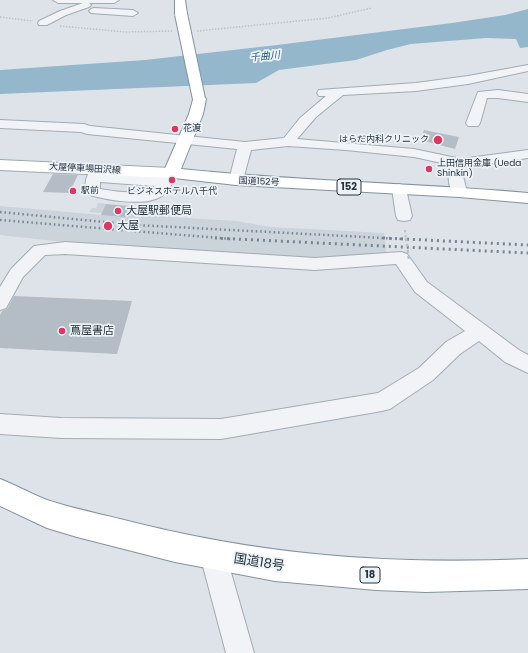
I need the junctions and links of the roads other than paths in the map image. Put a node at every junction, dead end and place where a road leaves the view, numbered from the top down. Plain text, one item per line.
1 (58, 0) edge
2 (114, 0) edge
3 (180, 0) edge
4 (90, 3) junction
5 (133, 13) dead end
6 (43, 23) road end
7 (528, 68) edge
8 (340, 92) junction
9 (324, 93) dead end
10 (528, 98) edge
11 (473, 123) dead end
12 (0, 124) edge
13 (184, 141) junction
14 (288, 142) junction
15 (245, 146) junction
16 (528, 154) edge
17 (459, 164) junction
18 (0, 165) edge
19 (96, 173) junction
20 (168, 178) junction
21 (236, 180) junction
22 (399, 189) junction
23 (459, 192) junction
24 (528, 198) edge
25 (404, 223) road end
26 (0, 303) edge
27 (480, 331) junction
28 (528, 365) edge
29 (0, 424) edge
30 (0, 492) edge
31 (213, 555) junction
32 (528, 574) edge
33 (240, 653) edge

1 - 4 street
2 - 4 street
3 - 13 main road, bridge
4 - 5 street
4 - 6 street
7 - 8 street
8 - 9 street
8 - 14 street
10 - 11 street
12 - 13 street
13 - 15 street
13 - 20 main road
14 - 15 street
14 - 17 street
15 - 21 street
16 - 17 street
17 - 23 street
18 - 19 main road, 大屋停車場田沢線
19 - 20 main road, 大屋停車場田沢線
19 - 20 street
20 - 21 main road, 国道152号 / 152
21 - 22 main road, 国道152号 / 152
22 - 23 main road, 国道152号 / 152
22 - 25 street
23 - 24 main road, 国道152号 / 152
26 - 27 street
27 - 28 street
27 - 29 street
30 - 31 main road, 国道18号 / 18
31 - 32 main road, 国道18号 / 18
31 - 33 street

